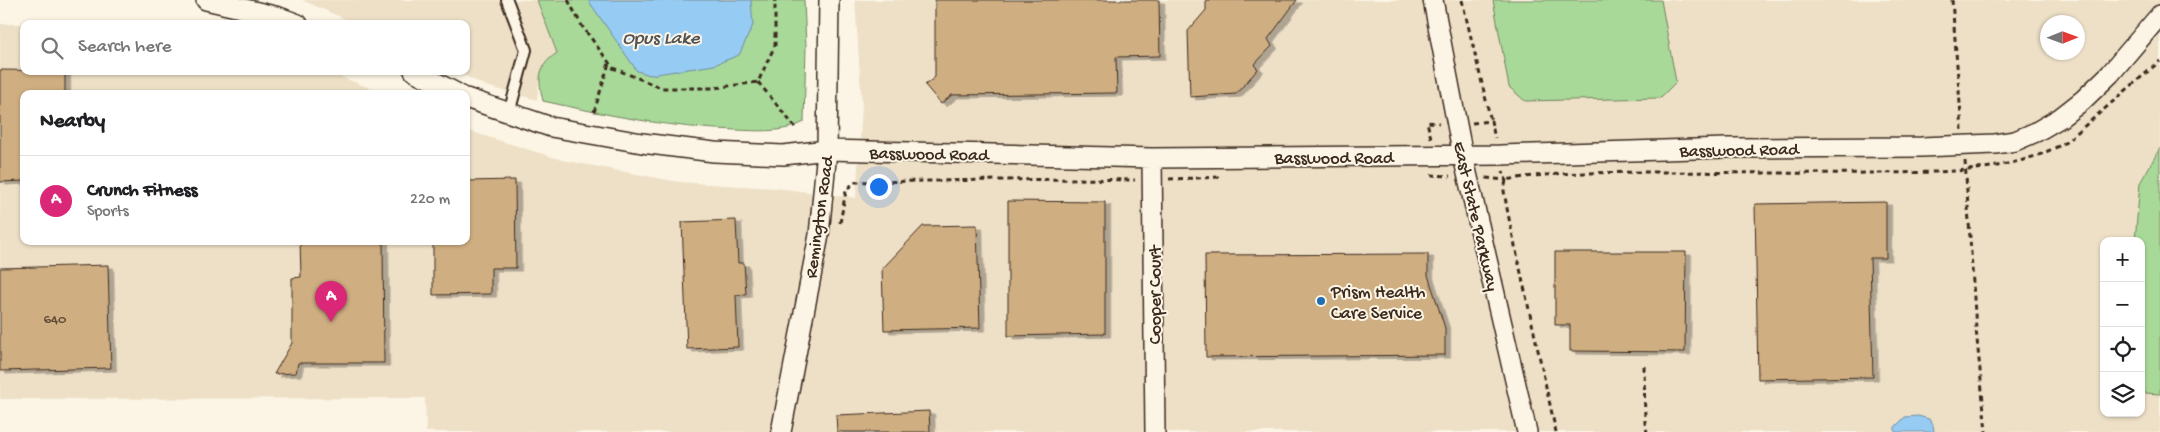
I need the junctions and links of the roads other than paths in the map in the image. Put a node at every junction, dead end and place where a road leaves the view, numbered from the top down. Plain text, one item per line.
1 (206, 0) edge
2 (507, 0) edge
3 (828, 0) edge
4 (1433, 0) edge
5 (2160, 16) edge
6 (287, 20) edge
7 (422, 75) edge
8 (450, 90) edge
9 (470, 99) edge
10 (509, 113) junction
11 (827, 150) junction
12 (1463, 156) junction
13 (1152, 158) junction
14 (781, 432) edge
15 (1155, 432) edge
16 (1527, 432) edge

1 - 6 street
2 - 10 lane
3 - 11 street, Remington Road
4 - 12 street, East State Parkway
5 - 12 street, Basswood Road
7 - 8 street
9 - 10 street, Basswood Road
10 - 11 street, Basswood Road
11 - 13 street, Basswood Road
11 - 14 street, Remington Road
12 - 13 street, Basswood Road
12 - 16 street, East State Parkway
13 - 15 street, Cooper Court

